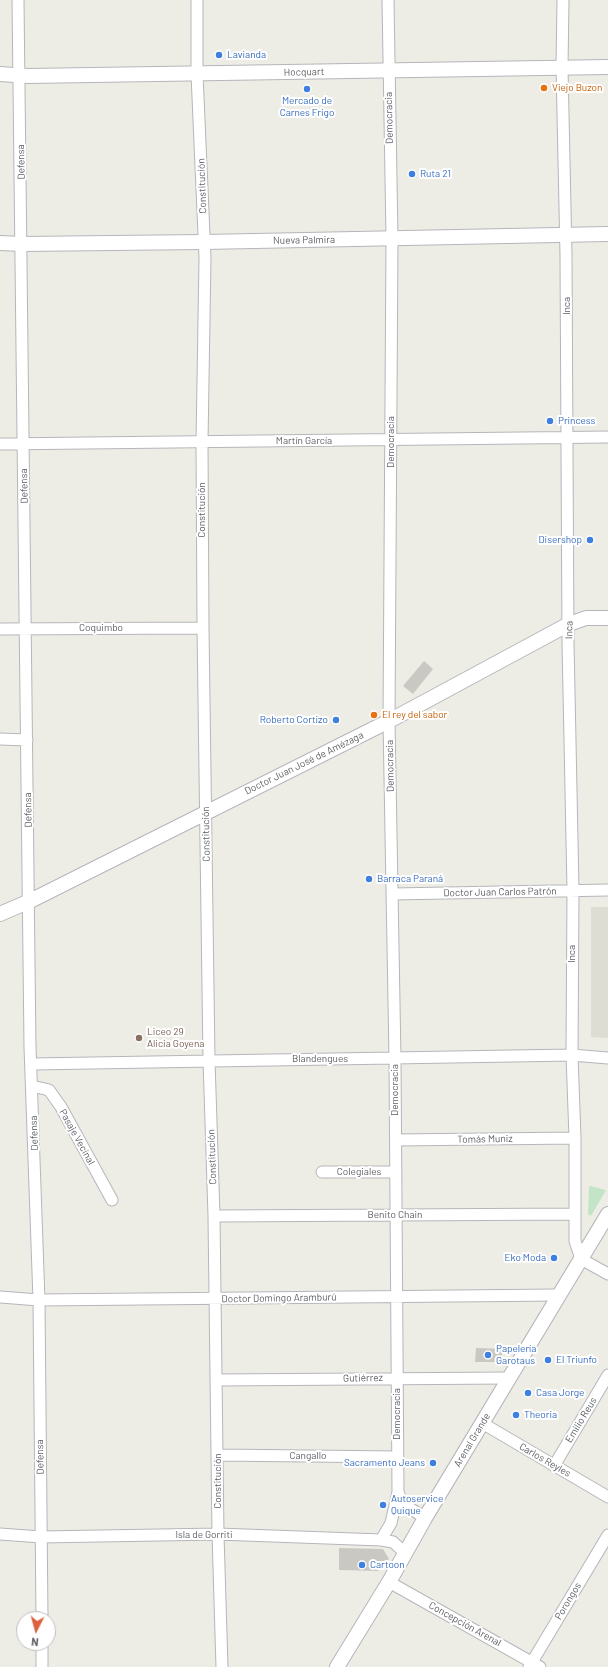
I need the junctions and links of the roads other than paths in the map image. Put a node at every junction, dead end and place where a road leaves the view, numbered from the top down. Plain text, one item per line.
1 (18, 0) edge
2 (197, 0) edge
3 (388, 0) edge
4 (563, 0) edge
5 (608, 66) edge
6 (562, 67) junction
7 (388, 71) junction
8 (0, 74) edge
9 (197, 74) junction
10 (20, 76) junction
11 (565, 234) junction
12 (608, 234) edge
13 (392, 238) junction
14 (204, 242) junction
15 (0, 243) edge
16 (22, 244) junction
17 (568, 437) junction
18 (608, 437) edge
19 (391, 440) junction
20 (202, 442) junction
21 (0, 444) edge
22 (23, 444) junction
23 (608, 618) edge
24 (569, 624) junction
25 (0, 628) edge
26 (25, 628) junction
27 (203, 628) junction
28 (390, 721) junction
29 (0, 739) edge
30 (27, 740) junction
31 (206, 812) junction
32 (572, 890) junction
33 (608, 890) edge
34 (393, 894) junction
35 (30, 901) junction
36 (0, 914) edge
37 (572, 1056) junction
38 (608, 1058) edge
39 (395, 1059) junction
40 (209, 1060) junction
41 (32, 1064) junction
42 (32, 1086) junction
43 (575, 1138) junction
44 (396, 1140) junction
45 (322, 1172) dead end
46 (396, 1172) junction
47 (112, 1200) dead end
48 (575, 1214) junction
49 (608, 1214) edge
50 (396, 1215) junction
51 (214, 1216) junction
52 (581, 1259) junction
53 (608, 1274) edge
54 (558, 1295) junction
55 (0, 1297) edge
56 (396, 1297) junction
57 (214, 1299) junction
58 (39, 1300) junction
59 (608, 1375) edge
60 (397, 1378) junction
61 (509, 1378) junction
62 (216, 1380) junction
63 (482, 1423) junction
64 (218, 1455) junction
65 (397, 1457) junction
66 (554, 1466) junction
67 (398, 1492) junction
68 (608, 1497) edge
69 (425, 1518) junction
70 (0, 1534) edge
71 (218, 1534) junction
72 (608, 1535) edge
73 (41, 1537) junction
74 (381, 1540) junction
75 (404, 1552) junction
76 (389, 1582) junction
77 (42, 1611) edge
78 (42, 1651) edge
79 (534, 1665) edge
80 (42, 1667) edge
81 (222, 1667) edge
82 (337, 1667) edge

1 - 10 street, Defensa
2 - 9 street, Constitución
3 - 7 street, Democracia
4 - 6 street, Inca
5 - 6 street, Hocquart
6 - 7 street, Hocquart
6 - 11 street, Inca
7 - 9 street, Hocquart
7 - 13 street, Democracia
8 - 10 street, Hocquart
9 - 10 street, Hocquart
9 - 14 street, Constitución
10 - 16 street, Defensa
11 - 12 street, Nueva Palmira
11 - 13 street, Nueva Palmira
11 - 17 street, Inca
13 - 14 street, Nueva Palmira
13 - 19 street, Democracia
14 - 16 street, Nueva Palmira
14 - 20 street, Constitución
15 - 16 street, Nueva Palmira
16 - 22 street, Defensa
17 - 18 street, Martín García
17 - 19 street, Martín García
17 - 24 street, Inca
19 - 20 street, Martín García
19 - 28 street, Democracia
20 - 22 street, Martín García
20 - 27 street, Constitución
21 - 22 street, Martín García
22 - 26 street, Defensa
23 - 24 street, Doctor Juan José de Amézaga
24 - 28 street, Doctor Juan José de Amézaga
24 - 32 street, Inca
25 - 26 street, Coquimbo
26 - 27 street, Coquimbo
26 - 30 street, Defensa
27 - 31 street, Constitución
28 - 31 street, Doctor Juan José de Amézaga
28 - 34 street, Democracia
29 - 30 street
30 - 35 street, Defensa
31 - 35 street, Doctor Juan José de Amézaga
31 - 40 street, Constitución
32 - 33 street, Doctor Juan Carlos Patrón
32 - 34 street, Doctor Juan Carlos Patrón
32 - 37 street, Inca
34 - 39 street, Democracia
35 - 36 street, Doctor Juan José de Amézaga
35 - 41 street, Defensa
37 - 38 street, Blandengues
37 - 39 street, Blandengues
37 - 43 street, Inca
39 - 40 street, Blandengues
39 - 44 street, Democracia
40 - 41 street, Blandengues
40 - 51 street, Constitución
41 - 42 street, Defensa
42 - 47 street, Pasaje Vecinal
42 - 58 street, Defensa
43 - 44 street, Tomás Muniz
43 - 48 street, Inca
44 - 46 street, Democracia
45 - 46 street, Colegiales
46 - 50 street, Democracia
48 - 50 street, Benito Chain
48 - 52 street, Inca
49 - 52 street, Arenal Grande
50 - 51 street, Benito Chain
50 - 56 street, Democracia
51 - 57 street, Constitución
52 - 53 street
52 - 54 street, Arenal Grande
54 - 56 street, Doctor Domingo Aramburú
54 - 61 street, Arenal Grande
55 - 58 street, Doctor Domingo Aramburú
56 - 57 street, Doctor Domingo Aramburú
56 - 60 street, Democracia
57 - 58 street, Doctor Domingo Aramburú
57 - 62 street, Constitución
58 - 73 street, Defensa
59 - 66 street, Emilio Reus
60 - 61 street, Gutiérrez
60 - 62 street, Gutiérrez
60 - 65 street, Democracia
61 - 63 street, Arenal Grande
62 - 64 street, Constitución
63 - 66 street, Carlos Reyles
63 - 69 street, Arenal Grande
64 - 65 street, Cangallo
64 - 71 street, Constitución
65 - 67 street, Democracia
66 - 68 street, Carlos Reyles
67 - 69 street
67 - 74 street, Democracia
69 - 75 street, Arenal Grande
70 - 73 street, Isla de Gorriti
71 - 73 street, Isla de Gorriti
71 - 74 street, Isla de Gorriti
71 - 81 street, Constitución
72 - 79 street, Porongos
73 - 77 street, Defensa
74 - 75 street, Isla de Gorriti
75 - 76 street, Arenal Grande
76 - 79 street, Concepción Arenal
76 - 82 street, Arenal Grande
78 - 80 street

